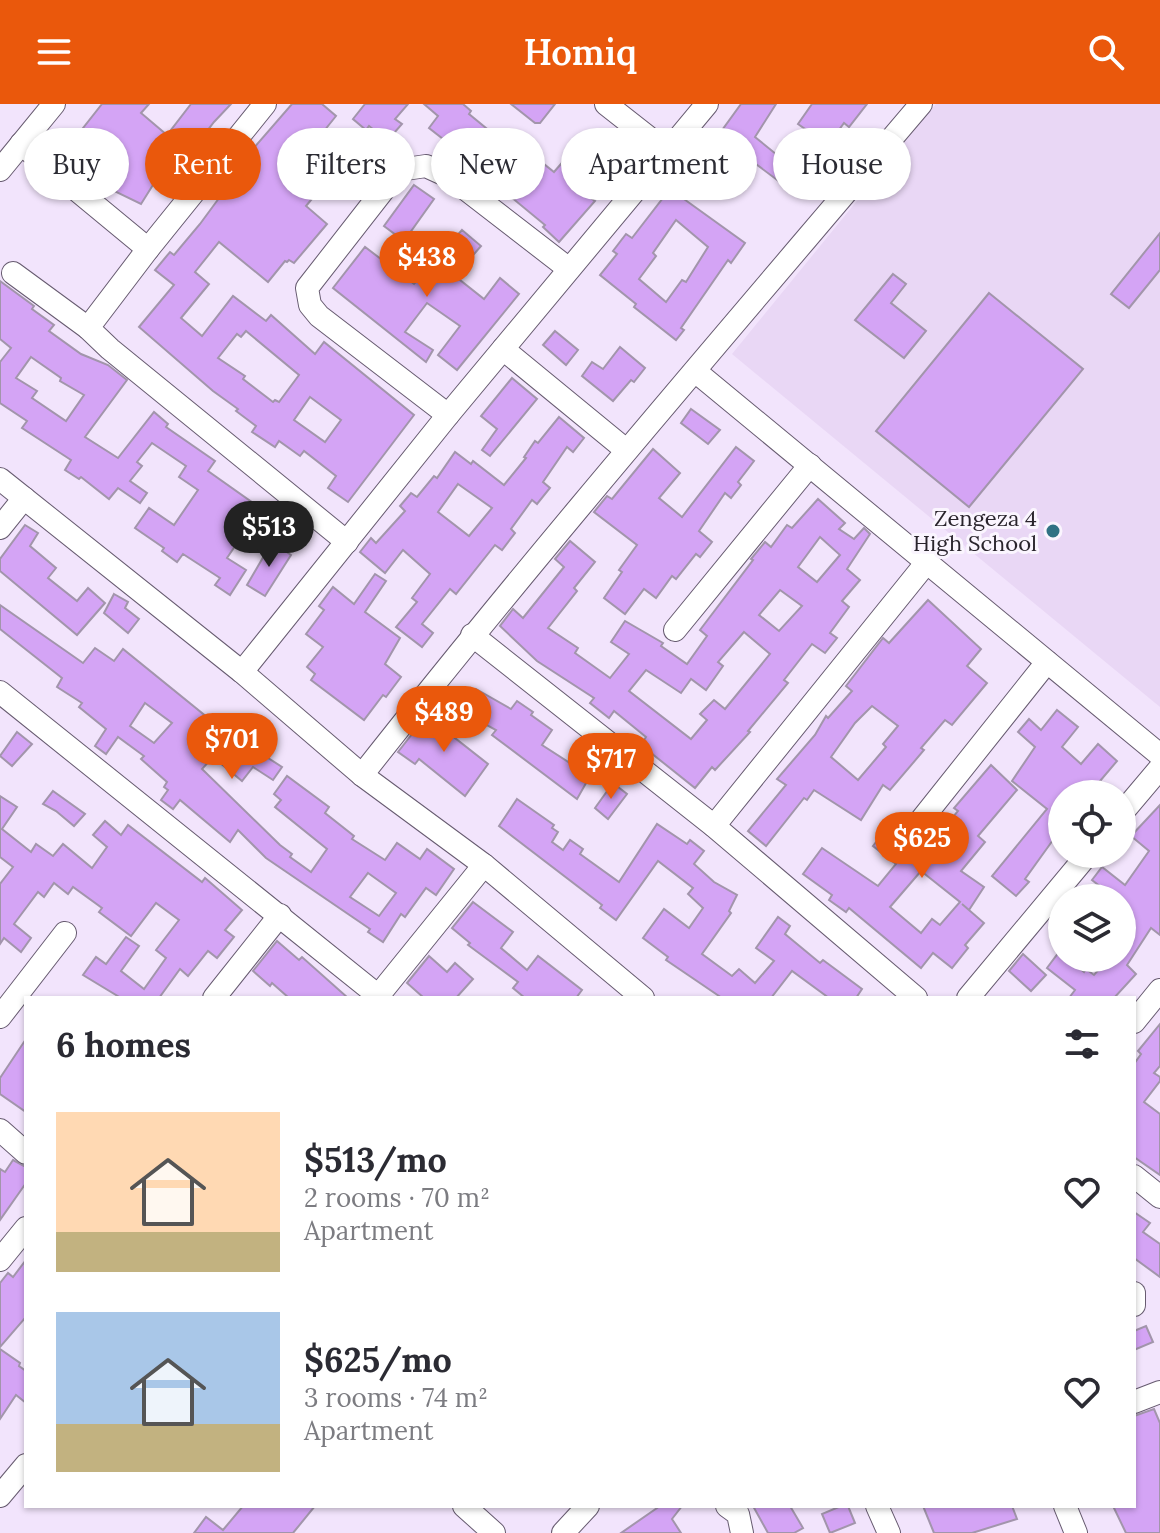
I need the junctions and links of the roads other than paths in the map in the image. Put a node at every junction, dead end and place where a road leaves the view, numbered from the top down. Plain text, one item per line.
1 (54, 104) edge
2 (265, 104) edge
3 (606, 104) edge
4 (707, 104) edge
5 (921, 104) edge
6 (636, 128) edge
7 (687, 128) edge
8 (21, 144) junction
9 (0, 170) edge
10 (627, 200) edge
11 (148, 249) junction
12 (569, 269) junction
13 (13, 273) dead end
14 (88, 328) junction
15 (503, 349) junction
16 (695, 371) junction
17 (448, 415) junction
18 (626, 450) junction
19 (810, 465) junction
20 (0, 479) edge
21 (24, 498) junction
22 (0, 528) edge
23 (347, 542) junction
24 (927, 562) junction
25 (675, 630) dead end
26 (472, 635) junction
27 (1047, 662) junction
28 (242, 672) junction
29 (0, 692) edge
30 (1160, 755) edge
31 (1160, 768) edge
32 (362, 775) junction
33 (1136, 796) edge
34 (918, 824) dead end
35 (714, 826) junction
36 (484, 865) junction
37 (1076, 868) edge
38 (280, 915) junction
39 (65, 933) dead end
40 (1160, 990) edge
41 (216, 996) edge
42 (379, 996) edge
43 (381, 996) edge
44 (641, 996) edge
45 (914, 996) edge
46 (970, 996) edge
47 (0, 1017) edge
48 (1136, 1020) edge
49 (0, 1130) edge
50 (24, 1151) edge
51 (1136, 1180) edge
52 (1160, 1197) edge
53 (24, 1230) edge
54 (0, 1260) edge
55 (1160, 1392) edge
56 (1136, 1401) edge
57 (24, 1467) edge
58 (0, 1496) edge
59 (466, 1508) edge
60 (586, 1508) edge
61 (730, 1508) edge
62 (878, 1508) edge
63 (1066, 1508) edge
64 (494, 1533) edge
65 (563, 1533) edge
66 (742, 1533) edge
67 (889, 1533) edge
68 (1076, 1533) edge

1 - 8 street
2 - 11 street
3 - 6 street
4 - 7 street
5 - 16 street
8 - 9 street
8 - 11 street
10 - 12 street
11 - 14 street
12 - 15 street
12 - 17 street
13 - 14 street
14 - 23 street
15 - 17 street
15 - 18 street
16 - 18 street
16 - 19 street
17 - 23 street
18 - 26 street
19 - 24 street
19 - 25 street
20 - 21 street
21 - 22 street
21 - 28 street
23 - 28 street
24 - 27 street
24 - 35 street
26 - 32 street
26 - 35 street
27 - 30 street
27 - 34 street
28 - 32 street
29 - 38 street
31 - 33 street
32 - 36 street
35 - 45 street
36 - 43 street
36 - 44 street
37 - 46 street
38 - 41 street
38 - 42 street
39 - 47 street
40 - 48 street
49 - 50 street
51 - 52 street
53 - 54 street
55 - 56 street
57 - 58 street
59 - 64 street
60 - 65 street
61 - 66 street
62 - 67 street
63 - 68 street

